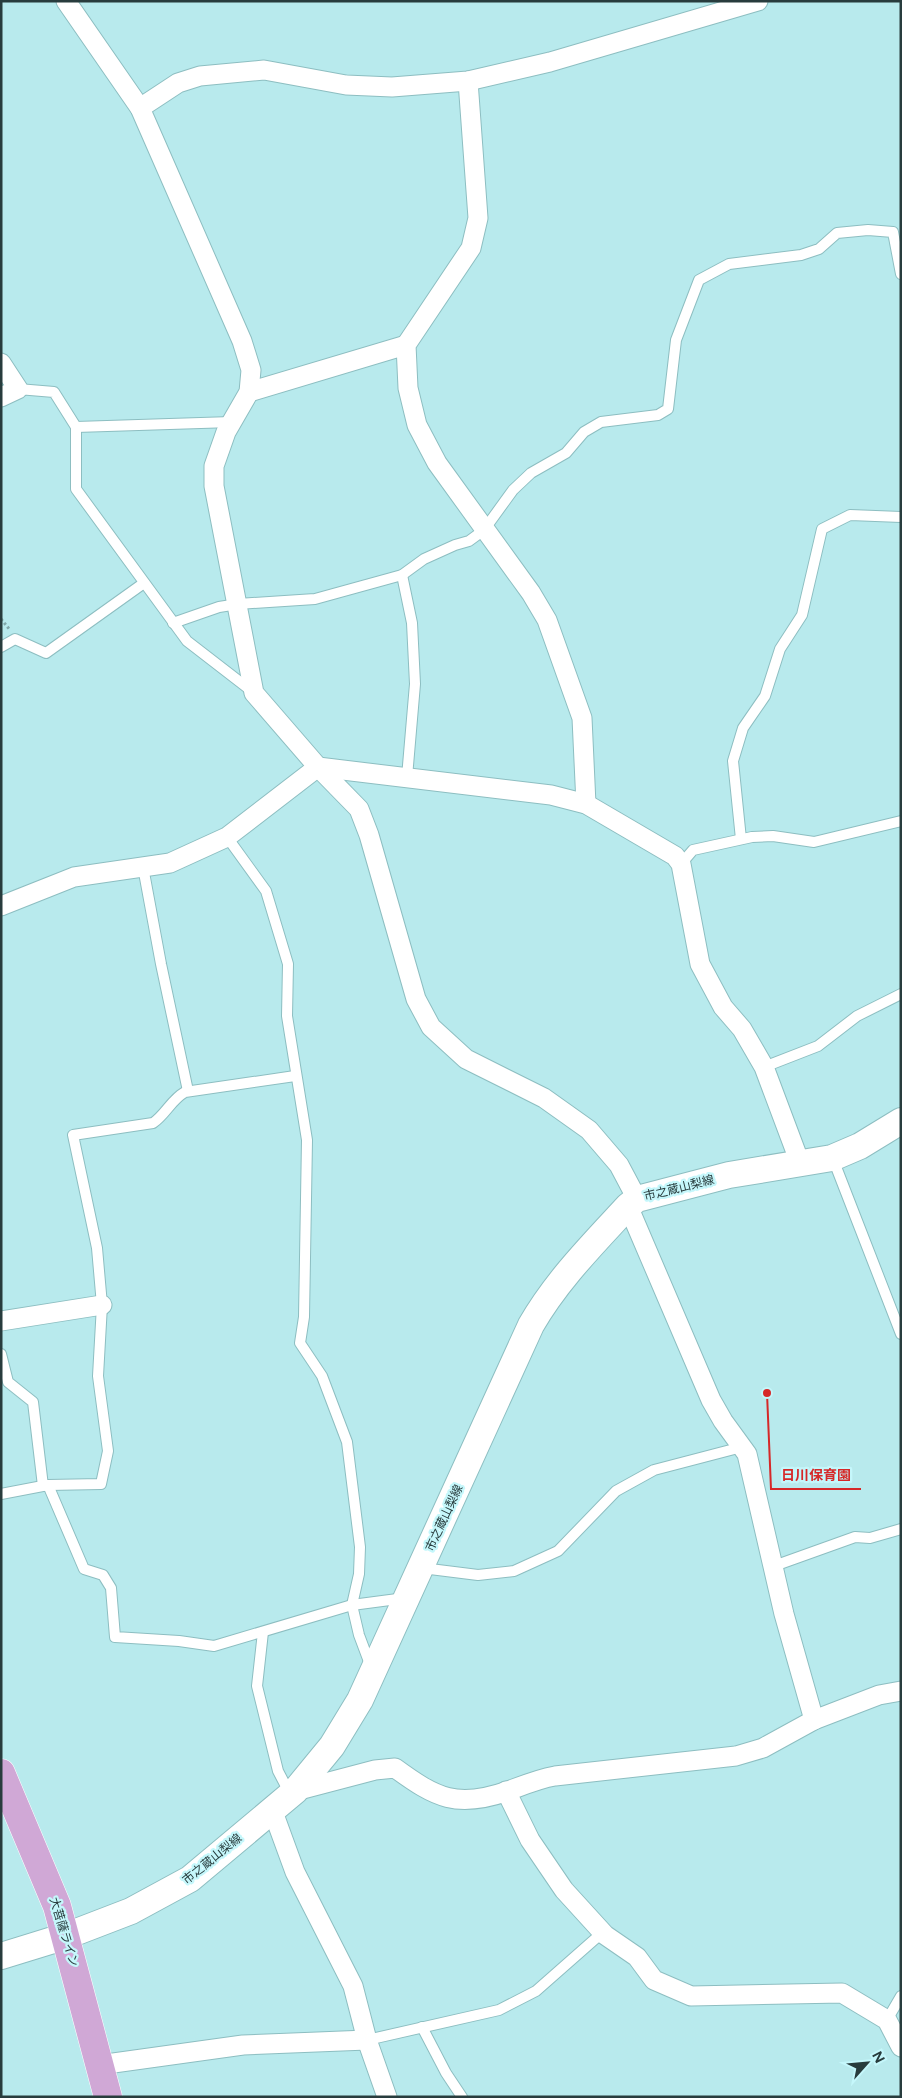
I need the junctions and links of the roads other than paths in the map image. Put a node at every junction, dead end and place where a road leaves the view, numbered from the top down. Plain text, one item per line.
1 (66, 1) edge
2 (758, 1) edge
3 (468, 81) junction
4 (140, 108) junction
5 (901, 274) edge
6 (406, 345) junction
7 (1, 363) edge
8 (249, 392) junction
9 (10, 393) edge
10 (232, 422) junction
11 (76, 427) junction
12 (901, 517) edge
13 (484, 530) junction
14 (402, 574) junction
15 (144, 583) junction
16 (238, 604) junction
17 (173, 623) junction
18 (1, 647) edge
19 (254, 692) junction
20 (318, 766) junction
21 (407, 777) junction
22 (586, 804) junction
23 (901, 821) edge
24 (227, 836) junction
25 (741, 839) junction
26 (681, 864) junction
27 (143, 867) junction
28 (1, 906) edge
29 (901, 994) edge
30 (764, 1067) junction
31 (295, 1076) junction
32 (188, 1091) junction
33 (901, 1122) edge
34 (832, 1158) junction
35 (800, 1163) junction
36 (633, 1202) junction
37 (102, 1305) junction
38 (1, 1321) edge
39 (901, 1334) edge
40 (1, 1354) edge
41 (742, 1447) junction
42 (46, 1486) junction
43 (1, 1494) edge
44 (901, 1529) edge
45 (774, 1566) junction
46 (421, 1568) junction
47 (408, 1598) junction
48 (352, 1605) junction
49 (263, 1632) junction
50 (374, 1673) junction
51 (901, 1690) edge
52 (814, 1720) junction
53 (1, 1773) edge
54 (506, 1791) junction
55 (286, 1798) junction
56 (603, 1932) junction
57 (66, 1936) junction
58 (1, 1956) edge
59 (901, 1996) edge
60 (887, 2020) junction
61 (422, 2027) junction
62 (367, 2040) junction
63 (901, 2047) edge
64 (99, 2065) junction
65 (108, 2097) edge
66 (388, 2097) edge
67 (462, 2097) edge

1 - 4 street
2 - 3 street
3 - 4 street
3 - 6 street
4 - 8 street
5 - 13 lane
6 - 8 street
6 - 13 street
7 - 9 street
8 - 10 street
9 - 11 lane
10 - 11 lane
10 - 16 street
11 - 15 lane
12 - 25 lane
13 - 14 lane
13 - 22 street
14 - 16 lane
14 - 21 lane
15 - 17 lane
15 - 18 lane
16 - 17 lane
16 - 19 street
17 - 19 lane
19 - 20 street
20 - 21 street
20 - 24 street
20 - 36 street
21 - 22 street
22 - 26 street
23 - 25 lane
24 - 27 street
24 - 31 lane
25 - 26 lane
26 - 30 street
27 - 28 street
27 - 32 lane
29 - 30 lane
30 - 35 street
31 - 32 lane
31 - 48 lane
32 - 37 lane
33 - 34 main road, 市之蔵山梨線
34 - 35 main road, 市之蔵山梨線
34 - 39 lane
35 - 36 main road, 市之蔵山梨線
36 - 41 street
36 - 46 main road, 市之蔵山梨線
37 - 38 street
37 - 42 lane
40 - 42 lane
41 - 45 street
41 - 46 lane
42 - 43 lane
42 - 49 lane
44 - 45 lane
45 - 52 street
46 - 47 main road, 市之蔵山梨線
47 - 48 lane
47 - 50 main road, 市之蔵山梨線
48 - 49 lane
48 - 50 lane
49 - 55 lane
50 - 55 main road, 市之蔵山梨線
51 - 52 street
52 - 54 street
53 - 57 highway, 大菩薩ライン
54 - 55 street
54 - 56 street
55 - 57 main road, 市之蔵山梨線
55 - 62 street
56 - 60 street
56 - 61 lane
57 - 58 main road, 市之蔵山梨線
57 - 64 highway, 大菩薩ライン
59 - 60 lane
60 - 63 street
61 - 62 lane
61 - 67 lane
62 - 64 street
62 - 66 street
64 - 65 highway, 大菩薩ライン

